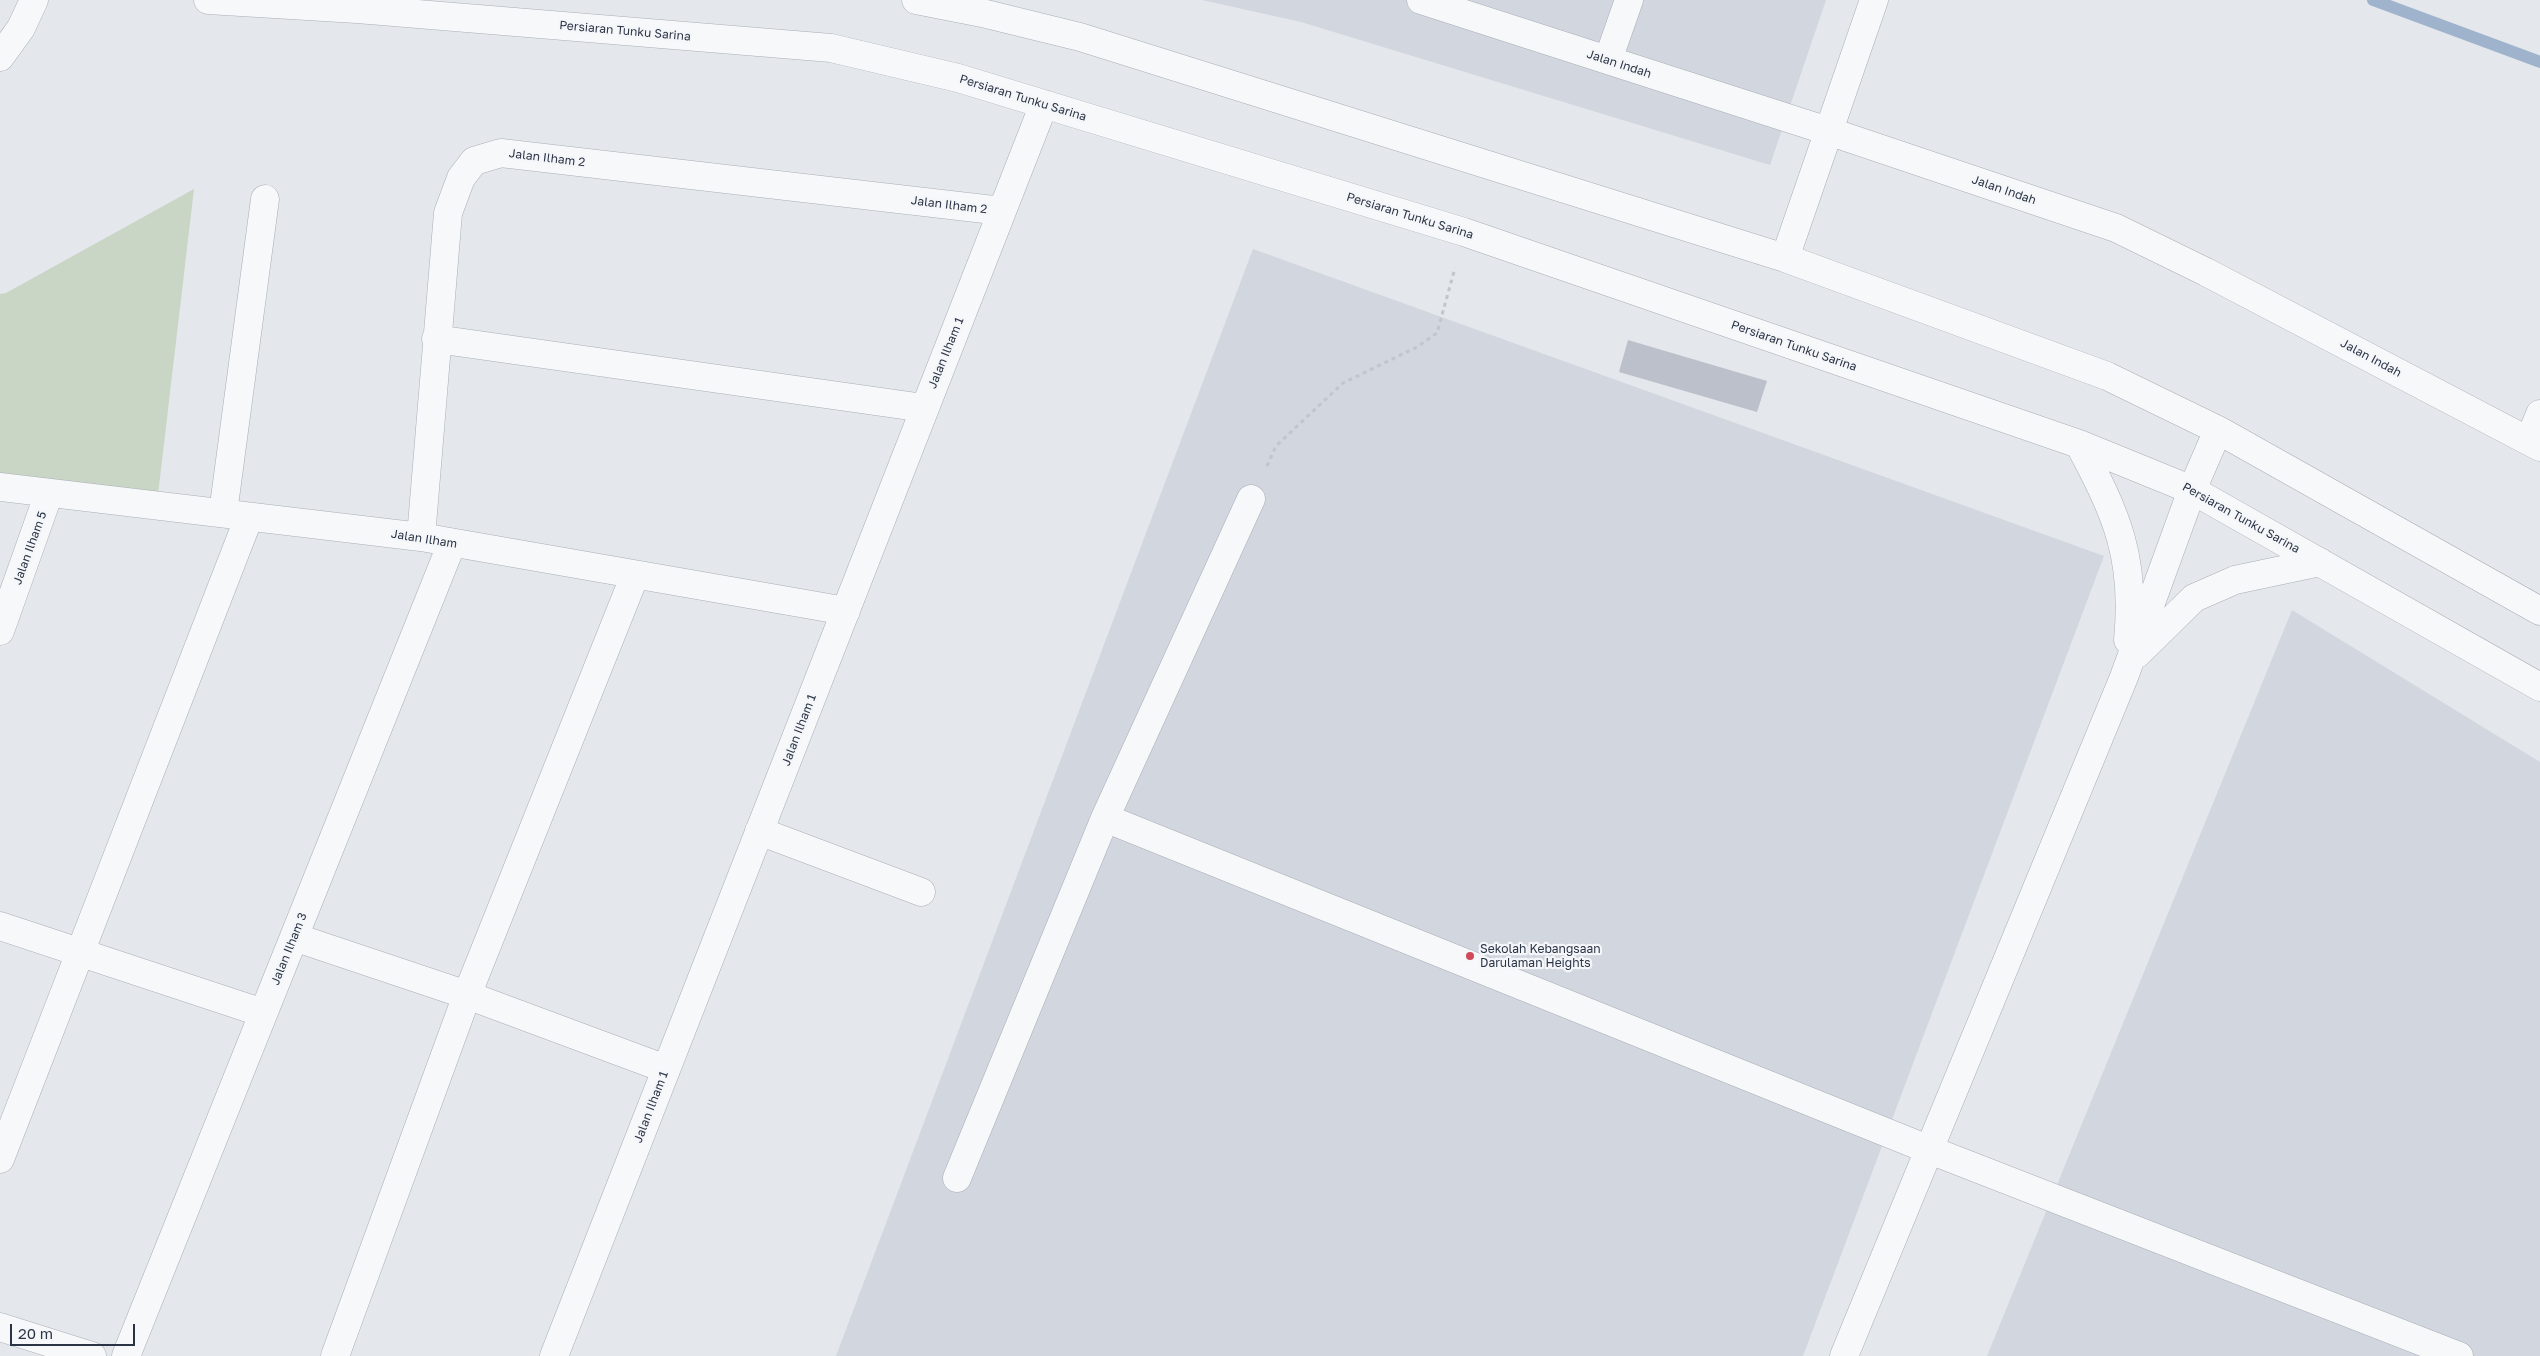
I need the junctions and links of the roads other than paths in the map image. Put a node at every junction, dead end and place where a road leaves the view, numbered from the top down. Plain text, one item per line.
1 (34, 0) edge
2 (208, 0) edge
3 (916, 0) edge
4 (1421, 0) edge
5 (1629, 0) edge
6 (1874, 0) edge
7 (0, 57) edge
8 (1608, 60) junction
9 (1044, 104) junction
10 (1828, 131) junction
11 (265, 199) dead end
12 (1002, 211) junction
13 (1785, 258) junction
14 (436, 339) junction
15 (924, 408) junction
16 (2540, 414) edge
17 (2218, 430) junction
18 (2079, 444) junction
19 (2535, 444) edge
20 (0, 487) edge
21 (2192, 490) junction
22 (49, 493) junction
23 (1251, 499) road end
24 (236, 515) junction
25 (421, 537) junction
26 (452, 543) junction
27 (2320, 562) junction
28 (635, 575) junction
29 (846, 611) junction
30 (2540, 611) edge
31 (0, 632) edge
32 (2127, 669) junction
33 (2540, 687) edge
34 (1105, 818) junction
35 (759, 831) junction
36 (921, 892) dead end
37 (0, 926) edge
38 (294, 937) junction
39 (80, 953) junction
40 (467, 995) junction
41 (263, 1013) junction
42 (666, 1069) junction
43 (1930, 1150) junction
44 (0, 1158) edge
45 (956, 1178) dead end
46 (0, 1327) edge
47 (92, 1356) edge
48 (126, 1356) edge
49 (335, 1356) edge
50 (554, 1356) edge
51 (1844, 1356) edge
52 (2458, 1356) edge

1 - 7 street
2 - 9 street, Persiaran Tunku Sarina
3 - 13 street
4 - 8 street, Jalan Indah
5 - 8 street
6 - 10 street
8 - 10 street, Jalan Indah
9 - 12 street, Jalan Ilham 1
9 - 18 street, Persiaran Tunku Sarina
10 - 13 street
10 - 19 street, Jalan Indah
11 - 24 street
12 - 14 street, Jalan Ilham 2
12 - 15 street, Jalan Ilham 1
13 - 17 street
14 - 15 street
14 - 25 street, Jalan Ilham 2
15 - 29 street, Jalan Ilham 1
16 - 19 street, Jalan Indah
17 - 21 street
17 - 30 street
18 - 21 street, Persiaran Tunku Sarina
18 - 32 street
20 - 22 street, Jalan Ilham
21 - 27 street, Persiaran Tunku Sarina
21 - 32 street
22 - 24 street, Jalan Ilham
22 - 31 street, Jalan Ilham 5
23 - 34 street
24 - 25 street, Jalan Ilham
24 - 39 street
25 - 26 street, Jalan Ilham
26 - 28 street, Jalan Ilham
26 - 38 street, Jalan Ilham 3
27 - 32 street
27 - 33 street, Persiaran Tunku Sarina
28 - 29 street, Jalan Ilham
28 - 40 street
29 - 35 street, Jalan Ilham 1
32 - 43 street
34 - 43 street
34 - 45 street
35 - 36 street
35 - 42 street, Jalan Ilham 1
37 - 39 street
38 - 40 street
38 - 41 street, Jalan Ilham 3
39 - 41 street
39 - 44 street
40 - 42 street
40 - 49 street
41 - 48 street, Jalan Ilham 3
42 - 50 street, Jalan Ilham 1
43 - 51 street
43 - 52 street
46 - 47 street

